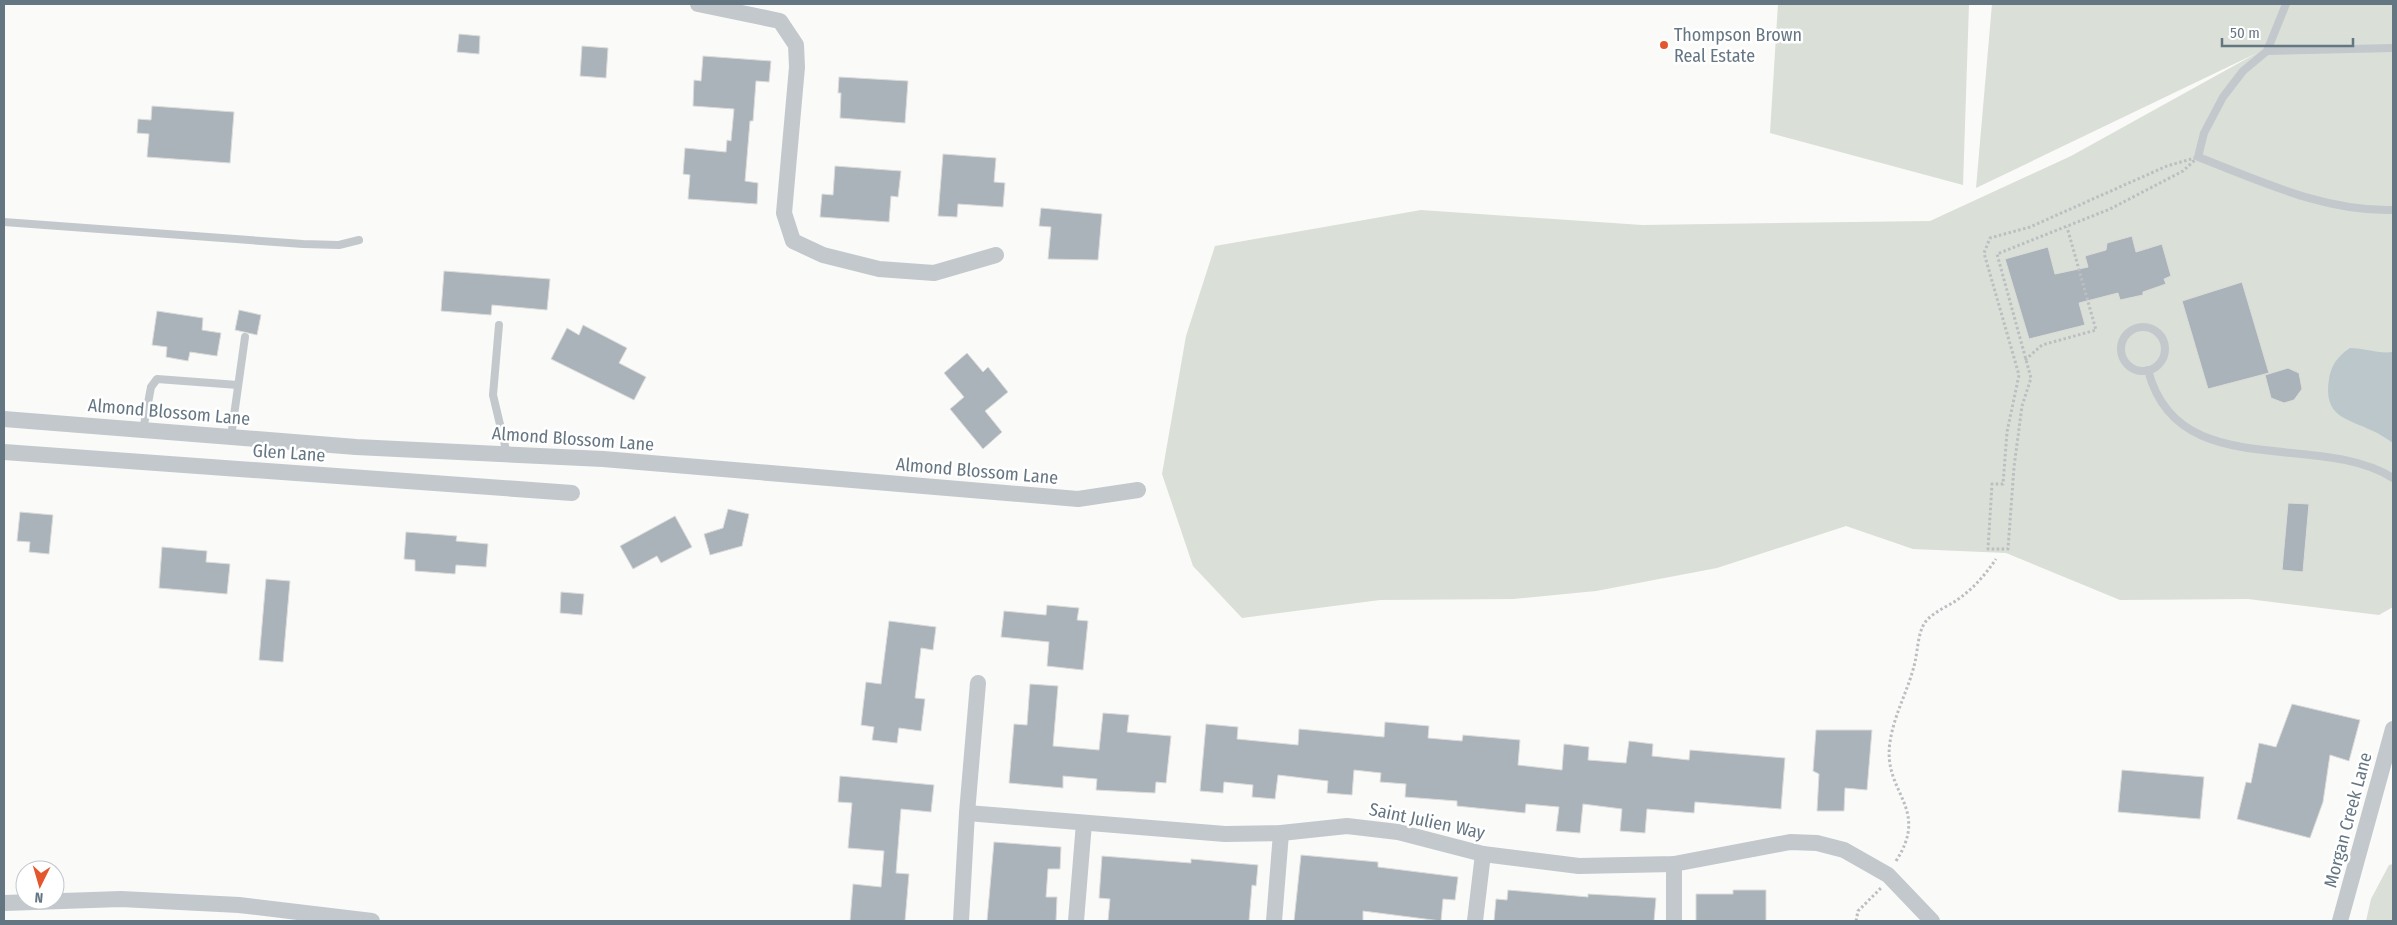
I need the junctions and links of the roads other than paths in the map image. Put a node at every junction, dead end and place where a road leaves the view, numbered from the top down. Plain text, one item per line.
1 (698, 4) edge
2 (2286, 4) edge
3 (2393, 48) edge
4 (2267, 51) junction
5 (2393, 210) edge
6 (4, 222) edge
7 (359, 240) dead end
8 (996, 254) dead end
9 (500, 325) dead end
10 (245, 337) dead end
11 (2148, 370) junction
12 (238, 385) junction
13 (4, 419) edge
14 (142, 430) junction
15 (231, 437) junction
16 (4, 452) edge
17 (507, 454) junction
18 (2393, 478) edge
19 (1138, 490) dead end
20 (572, 493) dead end
21 (978, 683) dead end
22 (2393, 729) edge
23 (967, 812) junction
24 (1084, 822) junction
25 (1280, 833) junction
26 (1483, 854) junction
27 (1674, 864) junction
28 (4, 903) edge
29 (372, 921) edge
30 (961, 921) edge
31 (1076, 921) edge
32 (1274, 921) edge
33 (1476, 921) edge
34 (1674, 921) edge
35 (1932, 921) edge
36 (2340, 921) edge

1 - 8 street
2 - 4 lane
3 - 4 lane
4 - 5 lane
6 - 7 lane
9 - 17 lane
10 - 12 lane
11 - 11 lane
11 - 18 lane
12 - 14 lane
12 - 15 lane
13 - 14 street, Almond Blossom Lane
14 - 15 street, Almond Blossom Lane
15 - 17 street, Almond Blossom Lane
16 - 20 street, Glen Lane
17 - 19 street, Almond Blossom Lane
21 - 23 street
22 - 36 street, Morgan Creek Lane
23 - 24 street, Saint Julien Way
23 - 30 street
24 - 25 street, Saint Julien Way
24 - 31 street
25 - 26 street, Saint Julien Way
25 - 32 street
26 - 27 street, Saint Julien Way
26 - 33 street
27 - 34 street
27 - 35 street, Saint Julien Way
28 - 29 street

